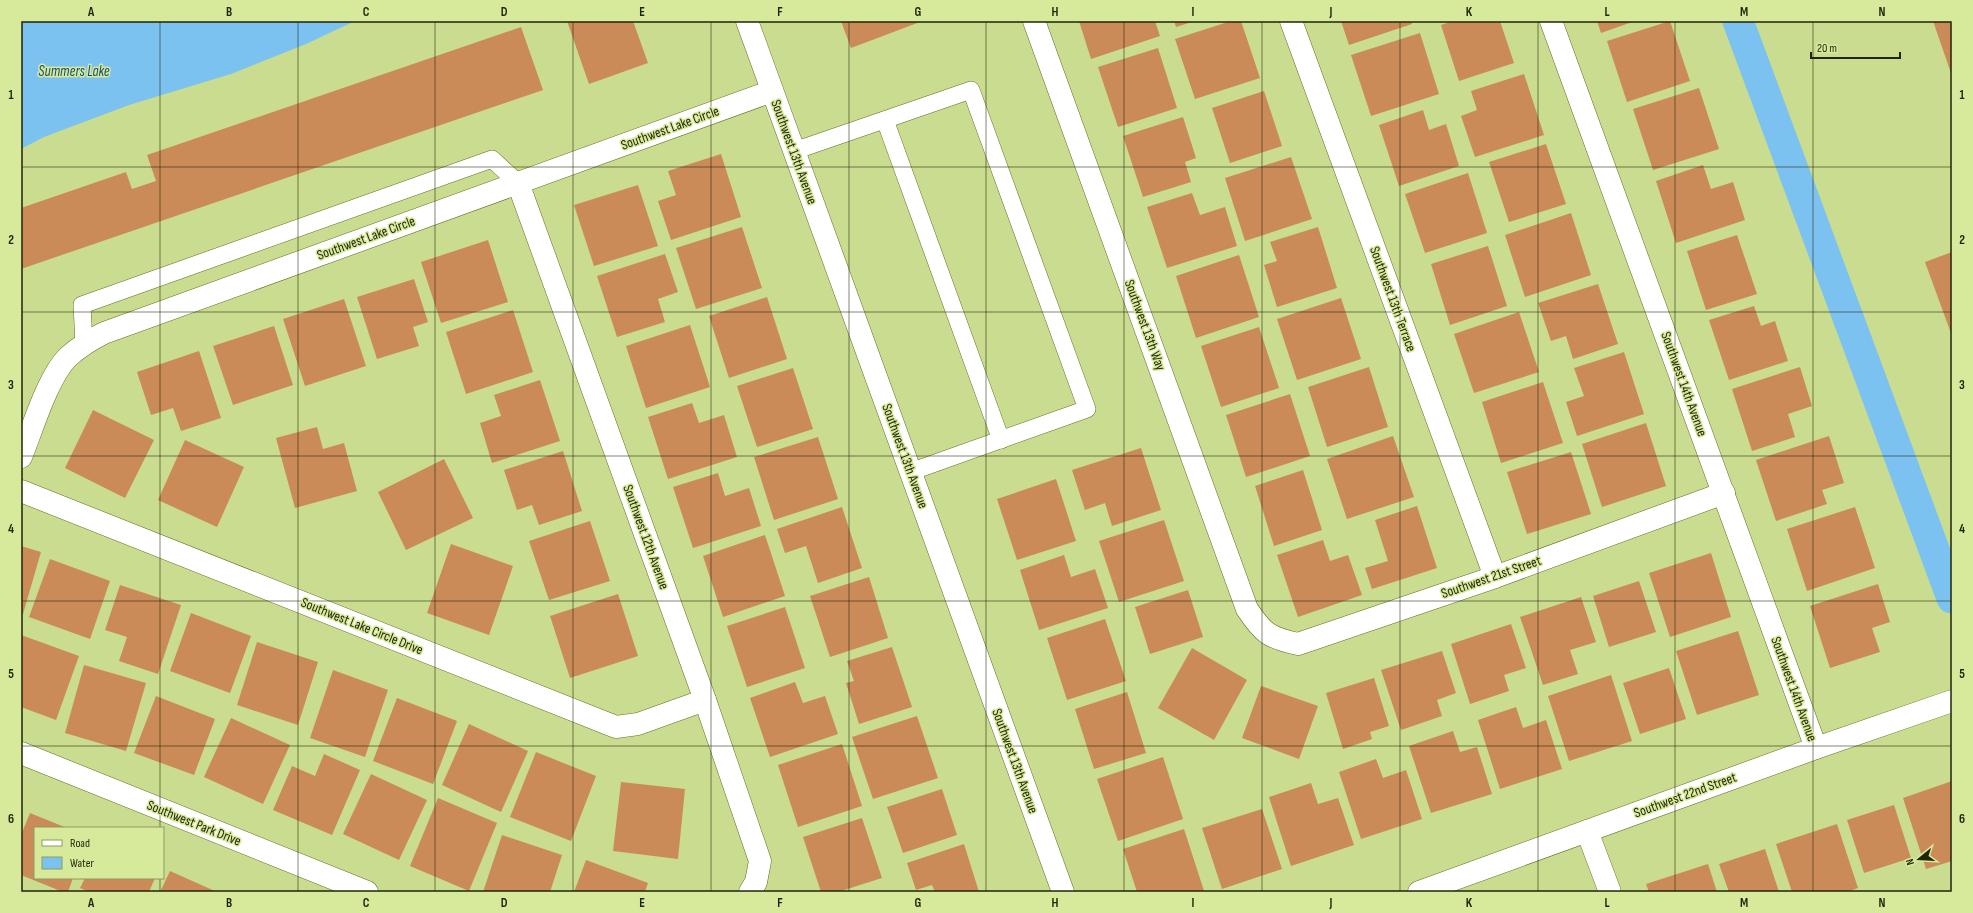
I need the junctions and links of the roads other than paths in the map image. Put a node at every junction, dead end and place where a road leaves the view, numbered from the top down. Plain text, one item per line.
1 (747, 21) edge
2 (1034, 21) edge
3 (1291, 21) edge
4 (1551, 21) edge
5 (772, 91) junction
6 (886, 120) junction
7 (794, 151) junction
8 (518, 183) junction
9 (84, 344) junction
10 (1001, 440) junction
11 (21, 457) edge
12 (910, 472) junction
13 (21, 491) edge
14 (1724, 493) junction
15 (1495, 577) junction
16 (1259, 627) joint
17 (705, 700) junction
18 (1952, 701) edge
19 (1816, 748) junction
20 (21, 753) edge
21 (1587, 831) junction
22 (367, 892) edge
23 (750, 892) edge
24 (1063, 892) edge
25 (1419, 892) edge
26 (1610, 892) edge

1 - 5 street, Southwest 13th Avenue
2 - 16 street, Southwest 13th Way
3 - 15 street, Southwest 13th Terrace
4 - 14 street, Southwest 14th Avenue
5 - 7 street, Southwest 13th Avenue
5 - 8 street, Southwest Lake Circle
6 - 7 lane
6 - 10 lane
6 - 10 lane
7 - 12 street, Southwest 13th Avenue
8 - 9 street, Southwest Lake Circle
8 - 9 lane
8 - 17 street, Southwest 12th Avenue
9 - 11 street, Southwest Lake Circle
10 - 12 lane
12 - 24 street, Southwest 13th Avenue
13 - 17 street, Southwest Lake Circle Drive
14 - 15 street, Southwest 21st Street
14 - 19 street, Southwest 14th Avenue
15 - 16 street, Southwest 21st Street
17 - 23 street, Southwest 12th Avenue
18 - 19 street, Southwest 22nd Street
19 - 21 street, Southwest 22nd Street
20 - 22 street, Southwest Park Drive
21 - 25 street, Southwest 22nd Street
21 - 26 street

